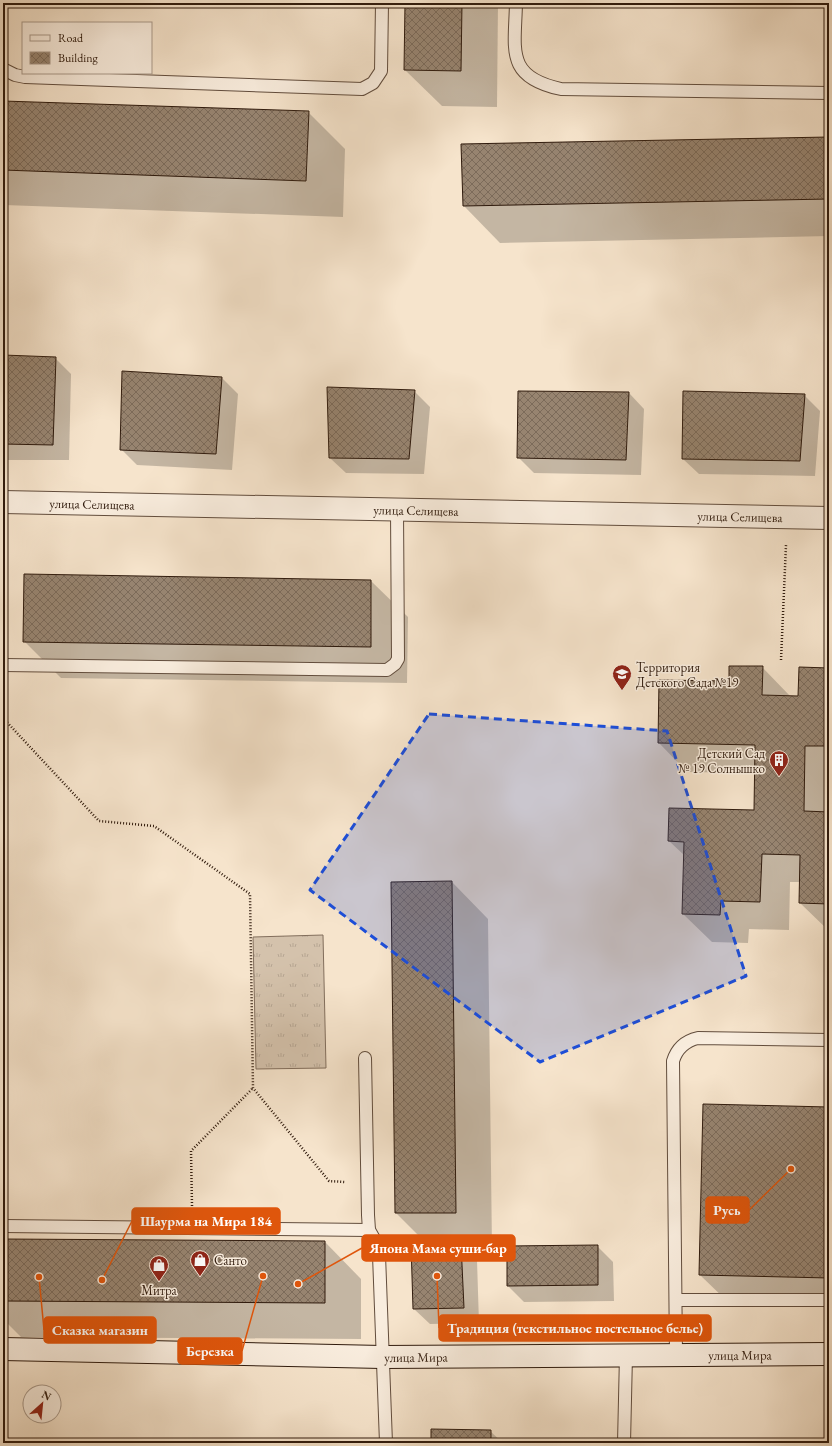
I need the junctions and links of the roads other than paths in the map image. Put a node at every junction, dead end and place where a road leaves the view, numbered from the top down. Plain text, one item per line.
1 (382, 3) edge
2 (516, 3) edge
3 (3, 69) edge
4 (829, 93) edge
5 (3, 502) edge
6 (397, 510) junction
7 (829, 518) edge
8 (3, 665) edge
9 (829, 1040) edge
10 (365, 1058) dead end
11 (3, 1226) edge
12 (369, 1230) junction
13 (676, 1300) junction
14 (829, 1300) edge
15 (3, 1349) edge
16 (829, 1354) edge
17 (626, 1355) junction
18 (676, 1355) junction
19 (382, 1357) junction
20 (386, 1443) edge
21 (624, 1443) edge

1 - 3 lane
2 - 4 lane
5 - 6 street, улица Селищева
6 - 7 street, улица Селищева
6 - 8 lane
9 - 13 lane
10 - 12 lane
11 - 12 lane
12 - 19 lane
13 - 14 lane
13 - 18 lane
15 - 19 street, улица Мира
16 - 18 street, улица Мира
17 - 18 street, улица Мира
17 - 19 street, улица Мира
17 - 21 lane
19 - 20 lane

